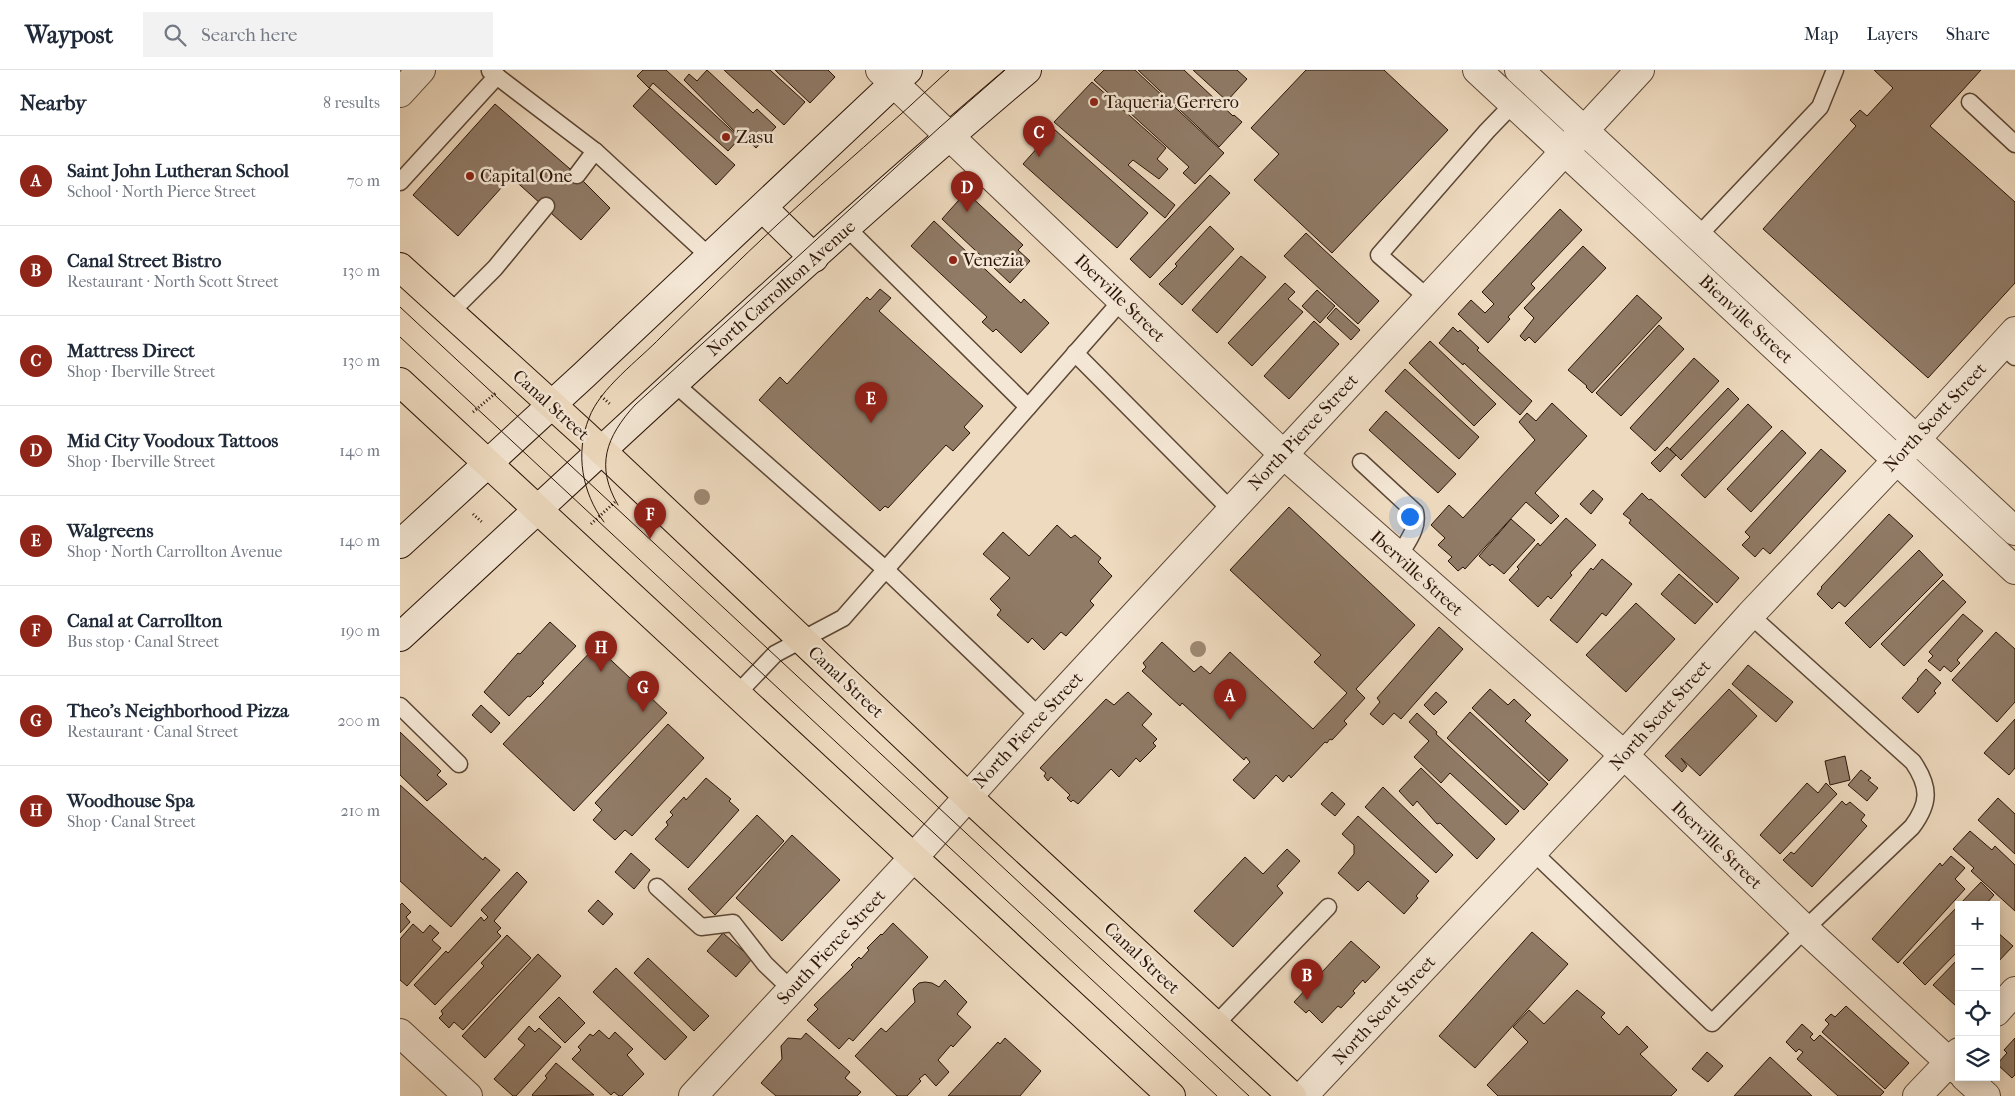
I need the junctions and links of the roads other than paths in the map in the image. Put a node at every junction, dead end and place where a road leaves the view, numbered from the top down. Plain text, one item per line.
1 (421, 70) edge
2 (1028, 70) edge
3 (1477, 70) edge
4 (1519, 70) edge
5 (1640, 70) edge
6 (1835, 70) edge
7 (493, 73) edge
8 (894, 74) edge
9 (400, 93) edge
10 (1970, 102) dead end
11 (1514, 103) junction
12 (1584, 130) junction
13 (950, 135) junction
14 (2015, 144) edge
15 (1565, 151) junction
16 (595, 152) junction
17 (577, 175) dead end
18 (400, 182) edge
19 (546, 206) dead end
20 (763, 208) junction
21 (847, 228) junction
22 (1698, 236) junction
23 (710, 257) junction
24 (814, 258) junction
25 (400, 267) edge
26 (1428, 298) junction
27 (1122, 300) junction
28 (450, 313) junction
29 (2011, 344) edge
30 (1075, 353) junction
31 (400, 382) edge
32 (675, 384) junction
33 (552, 405) junction
34 (1028, 407) junction
35 (1916, 439) junction
36 (600, 451) junction
37 (1284, 454) junction
38 (1897, 460) junction
39 (487, 462) junction
40 (1361, 462) dead end
41 (538, 510) junction
42 (1232, 510) junction
43 (2015, 531) edge
44 (400, 544) edge
45 (1398, 556) junction
46 (885, 569) junction
47 (2015, 570) edge
48 (1750, 615) junction
49 (400, 637) edge
50 (801, 640) junction
51 (737, 694) junction
52 (400, 706) edge
53 (1040, 717) junction
54 (1624, 755) junction
55 (459, 764) dead end
56 (968, 796) junction
57 (1533, 852) junction
58 (914, 857) junction
59 (657, 887) dead end
60 (1328, 907) dead end
61 (1805, 929) junction
62 (792, 989) junction
63 (2015, 992) edge
64 (2000, 1008) edge
65 (1216, 1025) junction
66 (400, 1033) edge
67 (1955, 1062) edge
68 (1955, 1067) edge
69 (1972, 1081) edge
70 (468, 1096) edge
71 (693, 1096) edge
72 (1171, 1096) edge
73 (1292, 1096) edge
74 (1303, 1096) edge
75 (1918, 1096) edge
76 (1986, 1096) edge

1 - 9 street
2 - 13 street, North Carrollton Avenue
3 - 11 street, Bienville Street
4 - 12 street, Bienville Street
5 - 12 street, North Pierce Street
6 - 22 lane
7 - 16 lane
7 - 18 lane
8 - 13 street, Iberville Street
8 - 20 street
10 - 14 lane
11 - 15 street, Bienville Street
11 - 26 lane
12 - 15 street, North Pierce Street
12 - 22 street, Bienville Street
13 - 21 street, North Carrollton Avenue
13 - 27 street, Iberville Street
15 - 26 street, North Pierce Street
15 - 38 street, Bienville Street
16 - 17 lane
16 - 23 lane
19 - 28 lane
20 - 23 street
20 - 24 street
21 - 24 street, North Carrollton Avenue
21 - 34 lane
22 - 35 street, Bienville Street
23 - 33 street
24 - 32 street, North Carrollton Avenue
25 - 28 main road, Canal Street
26 - 37 street, North Pierce Street
27 - 30 lane
27 - 37 street, Iberville Street
28 - 33 main road, Canal Street
29 - 35 street, North Scott Street
30 - 34 lane
30 - 42 lane
31 - 39 main road
32 - 36 street, North Carrollton Avenue
32 - 46 lane
33 - 36 main road, Canal Street
33 - 39 street
34 - 46 lane
35 - 38 street, North Scott Street
35 - 43 street, Bienville Street
36 - 41 street, North Carrollton Avenue
36 - 50 main road, Canal Street
37 - 42 street, North Pierce Street
37 - 45 street, Iberville Street
38 - 47 street, Bienville Street
38 - 48 street, North Scott Street
39 - 41 main road
39 - 44 street
40 - 45 lane
41 - 49 street, North Carrollton Avenue
41 - 51 main road
42 - 53 street, North Pierce Street
45 - 54 street, Iberville Street
46 - 50 lane
46 - 53 lane
48 - 54 street, North Scott Street
48 - 61 lane
50 - 51 lane
50 - 56 main road, Canal Street
51 - 58 main road
52 - 55 lane
53 - 56 street, North Pierce Street
54 - 57 street, North Scott Street
54 - 61 street, Iberville Street
56 - 58 street, South Pierce Street
56 - 65 main road, Canal Street
57 - 61 lane
57 - 74 street, North Scott Street
58 - 62 street, South Pierce Street
58 - 72 main road
59 - 62 lane
60 - 65 lane
61 - 67 street, Iberville Street
62 - 71 street, South Pierce Street
63 - 64 street
65 - 73 main road, Canal Street
66 - 70 street
68 - 75 street
69 - 76 street, Iberville Street

